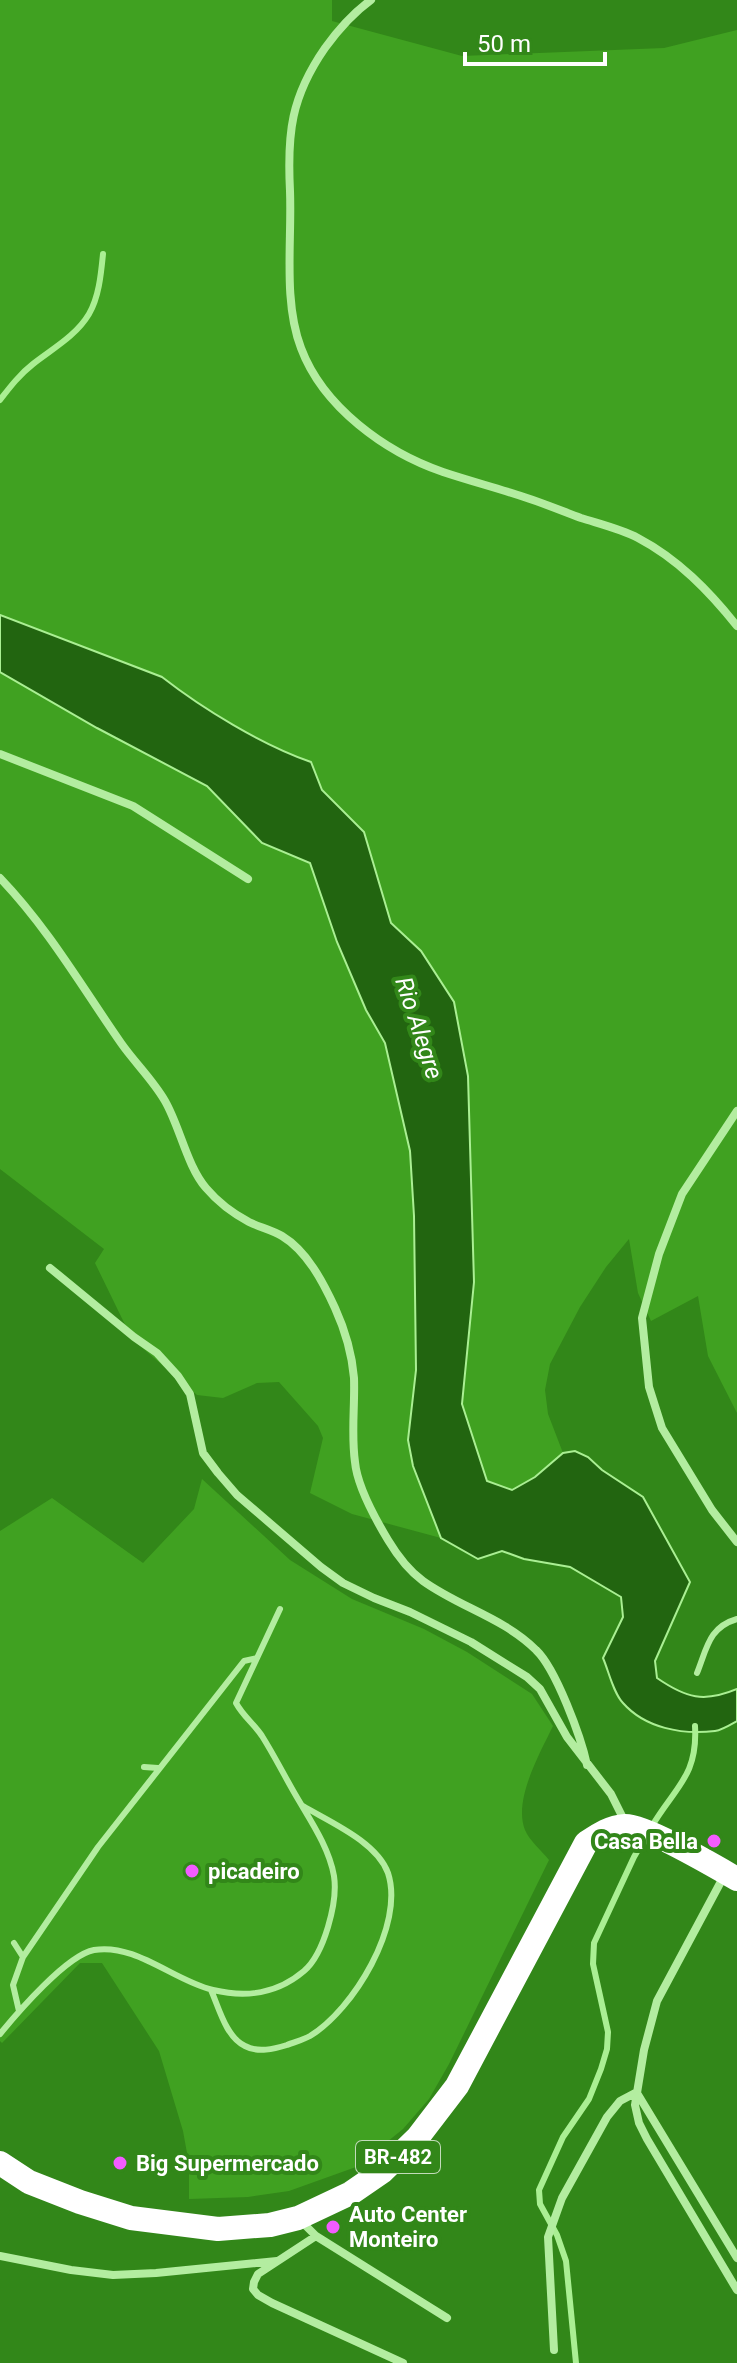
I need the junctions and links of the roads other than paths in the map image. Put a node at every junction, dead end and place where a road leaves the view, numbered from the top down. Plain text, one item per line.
1 (371, 0) edge
2 (737, 626) edge
3 (0, 754) edge
4 (0, 878) edge
5 (248, 879) dead end
6 (737, 1111) edge
7 (50, 1268) dead end
8 (737, 1542) edge
9 (280, 1609) dead end
10 (737, 1619) edge
11 (257, 1658) junction
12 (697, 1673) dead end
13 (587, 1765) junction
14 (144, 1767) dead end
15 (158, 1768) junction
16 (301, 1805) junction
17 (644, 1832) junction
18 (732, 1876) edge
19 (14, 1943) dead end
20 (23, 1957) junction
21 (211, 1990) junction
22 (19, 2011) junction
23 (0, 2034) edge
24 (637, 2092) junction
25 (0, 2163) edge
26 (298, 2218) junction
27 (316, 2236) junction
28 (0, 2256) edge
29 (737, 2258) edge
30 (277, 2261) junction
31 (737, 2290) edge
32 (447, 2318) dead end
33 (554, 2350) dead end
34 (403, 2363) edge

1 - 2 street
3 - 5 street
4 - 13 street
6 - 8 street
7 - 13 street
9 - 11 lane
10 - 12 lane
11 - 15 lane
11 - 16 lane
13 - 17 street
14 - 15 lane
15 - 20 lane
16 - 21 lane
16 - 21 lane
17 - 18 highway
17 - 26 highway, BR-482
18 - 24 street
19 - 20 lane
20 - 22 lane
21 - 22 lane
22 - 23 lane
24 - 29 street
24 - 31 street
24 - 33 street
25 - 26 highway, BR-482
26 - 27 street
27 - 30 street
27 - 32 street
28 - 30 street
30 - 34 street

